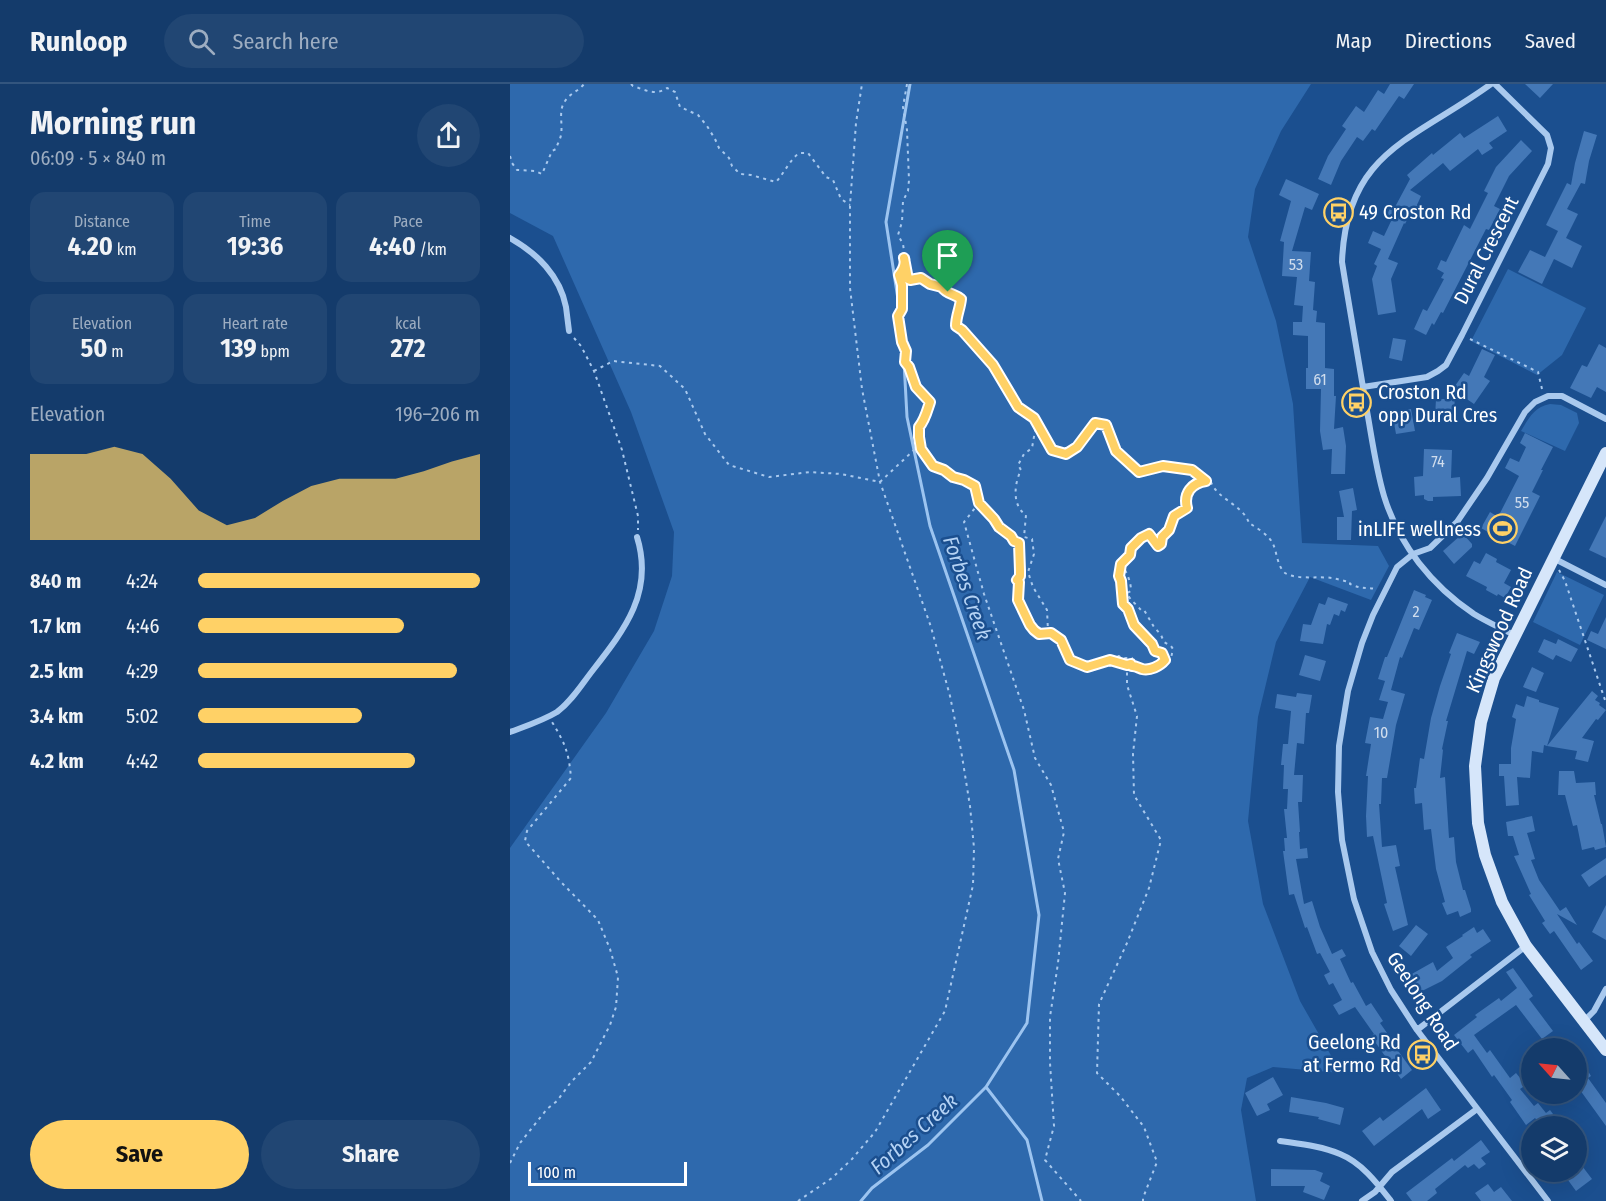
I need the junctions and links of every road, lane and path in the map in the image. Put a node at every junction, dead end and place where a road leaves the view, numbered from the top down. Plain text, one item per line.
1 (584, 84) edge
2 (631, 84) edge
3 (862, 84) edge
4 (907, 84) edge
5 (1493, 84) edge
6 (510, 156) edge
7 (850, 204) junction
8 (510, 238) edge
9 (904, 258) junction
10 (569, 331) joint
11 (1462, 335) junction
12 (594, 371) junction
13 (1363, 387) junction
14 (1544, 397) junction
15 (1606, 419) edge
16 (1037, 427) junction
17 (921, 449) junction
18 (1606, 453) edge
19 (1206, 481) junction
20 (880, 482) junction
21 (979, 503) junction
22 (638, 537) joint
23 (1413, 554) junction
24 (1553, 558) junction
25 (1121, 564) junction
26 (1606, 585) edge
27 (1384, 591) junction
28 (1051, 633) junction
29 (1515, 635) junction
30 (1127, 665) junction
31 (1159, 665) junction
32 (1136, 666) junction
33 (1087, 667) junction
34 (1606, 703) edge
35 (549, 716) junction
36 (510, 732) edge
37 (1526, 946) junction
38 (1606, 989) edge
39 (1584, 1021) junction
40 (1418, 1030) junction
41 (1606, 1050) edge
42 (1477, 1109) junction
43 (1280, 1141) dead end
44 (510, 1163) edge
45 (1380, 1186) junction
46 (798, 1201) edge
47 (1081, 1201) edge
48 (1143, 1201) edge
49 (1362, 1201) edge
50 (1391, 1201) edge
51 (1548, 1201) edge

1 - 6 path
2 - 7 path
3 - 7 path
4 - 9 path
5 - 11 street, Dural Crescent
5 - 13 street
7 - 20 path
8 - 10 street
9 - 16 path
9 - 17 path
10 - 12 path
11 - 13 street, Dural Crescent
11 - 14 path
12 - 20 path
12 - 22 path
13 - 23 street
14 - 15 street
14 - 23 street, Geelong Road
16 - 19 path
16 - 28 path
17 - 20 path
17 - 21 path
18 - 24 street, Kingswood Road
19 - 25 path
19 - 27 path
20 - 46 path
21 - 28 path
21 - 47 path
22 - 35 street
23 - 27 street, Geelong Road
23 - 29 street
24 - 26 street
24 - 29 street, Kingswood Road
24 - 34 path
25 - 31 path
25 - 31 path
27 - 40 street, Geelong Road
28 - 33 path
29 - 37 street, Kingswood Road
30 - 32 path
30 - 33 path
30 - 48 path
31 - 32 path
32 - 33 path
35 - 36 street
35 - 44 path
37 - 39 street, Kingswood Road
37 - 40 street
38 - 39 street
39 - 41 street, Kingswood Road
40 - 42 street, Geelong Road
42 - 45 street
42 - 51 street, Geelong Road
43 - 45 street
45 - 49 street
45 - 50 street

